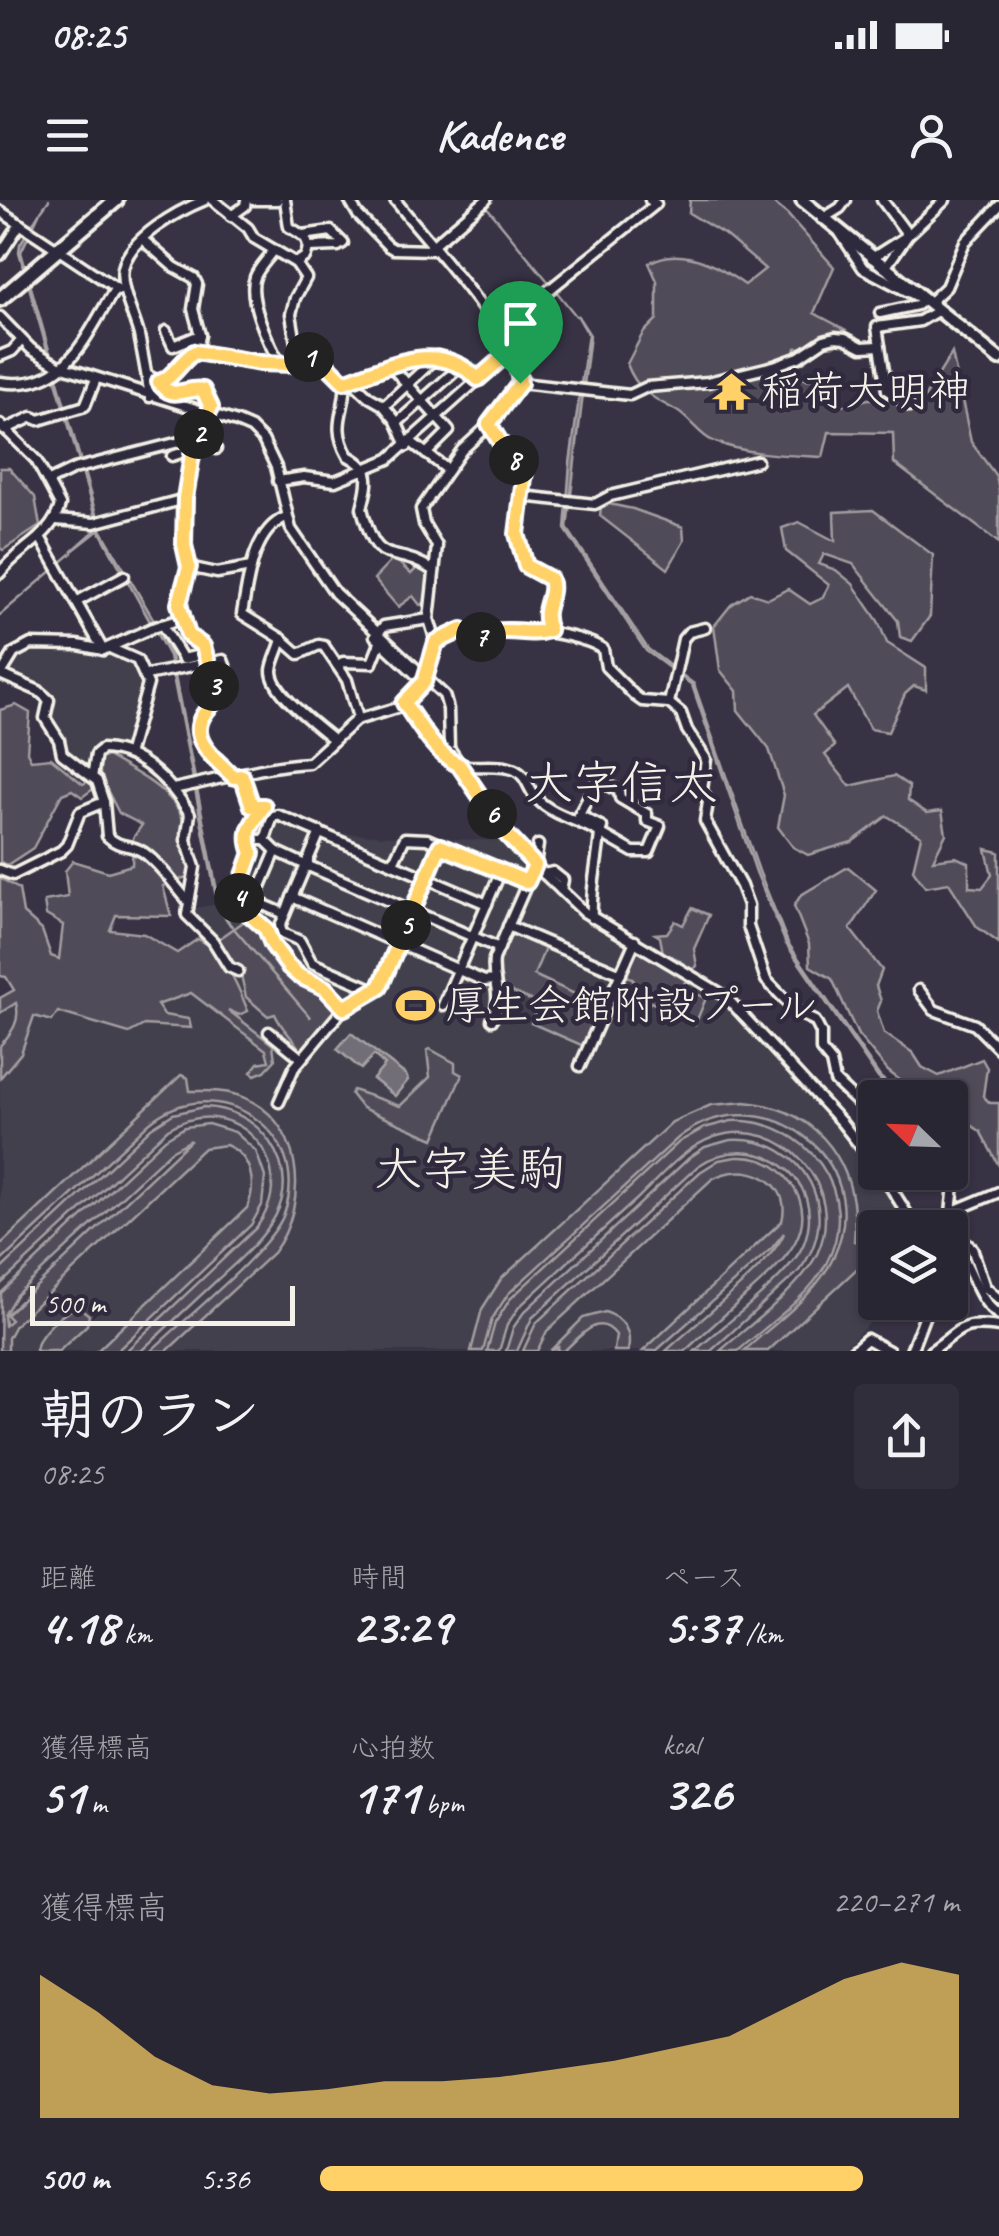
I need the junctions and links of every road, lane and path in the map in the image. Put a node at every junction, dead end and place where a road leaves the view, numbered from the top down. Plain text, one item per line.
1 (116, 200) edge
2 (205, 200) edge
3 (212, 200) edge
4 (250, 200) edge
5 (281, 200) edge
6 (349, 200) edge
7 (395, 200) edge
8 (486, 200) edge
9 (650, 200) edge
10 (802, 200) edge
11 (846, 200) edge
12 (882, 200) edge
13 (945, 200) edge
14 (999, 206) edge
15 (0, 211) edge
16 (231, 216) junction
17 (822, 218) junction
18 (26, 228) junction
19 (840, 233) junction
20 (303, 235) junction
21 (908, 235) junction
22 (143, 240) junction
23 (309, 247) junction
24 (433, 248) junction
25 (56, 249) junction
26 (274, 250) junction
27 (0, 255) edge
28 (872, 258) junction
29 (296, 263) junction
30 (885, 268) junction
31 (116, 289) junction
32 (128, 294) junction
33 (0, 299) edge
34 (928, 303) junction
35 (880, 314) dead end
36 (0, 318) edge
37 (166, 331) dead end
38 (497, 332) junction
39 (200, 335) junction
40 (21, 341) junction
41 (880, 346) junction
42 (197, 352) junction
43 (509, 352) junction
44 (0, 356) edge
45 (438, 356) junction
46 (999, 359) edge
47 (279, 362) junction
48 (299, 362) junction
49 (462, 365) junction
50 (391, 366) junction
51 (57, 370) junction
52 (147, 375) junction
53 (96, 379) junction
54 (478, 379) junction
55 (348, 381) junction
56 (0, 382) edge
57 (159, 382) junction
58 (520, 383) junction
59 (408, 384) junction
60 (150, 397) junction
61 (422, 400) junction
62 (384, 406) junction
63 (910, 406) dead end
64 (209, 414) junction
65 (437, 417) junction
66 (397, 423) junction
67 (489, 424) junction
68 (3, 432) edge
69 (408, 444) junction
70 (195, 445) junction
71 (216, 449) dead end
72 (426, 454) junction
73 (172, 456) dead end
74 (757, 461) dead end
75 (366, 469) junction
76 (448, 470) junction
77 (49, 481) junction
78 (278, 482) junction
79 (522, 496) junction
80 (185, 498) junction
81 (286, 517) junction
82 (56, 520) junction
83 (40, 538) junction
84 (0, 554) edge
85 (14, 556) junction
86 (189, 567) junction
87 (251, 567) junction
88 (434, 571) junction
89 (0, 572) edge
90 (124, 576) dead end
91 (76, 602) junction
92 (429, 618) junction
93 (181, 619) junction
94 (158, 626) junction
95 (705, 628) dead end
96 (549, 630) junction
97 (377, 632) junction
98 (282, 640) junction
99 (380, 642) junction
100 (436, 642) junction
101 (107, 650) junction
102 (206, 659) junction
103 (337, 666) junction
104 (0, 674) edge
105 (146, 675) junction
106 (212, 682) junction
107 (424, 682) junction
108 (404, 703) junction
109 (668, 703) junction
110 (358, 718) junction
111 (334, 740) junction
112 (129, 752) junction
113 (459, 765) junction
114 (238, 776) junction
115 (92, 777) junction
116 (174, 789) junction
117 (104, 802) junction
118 (575, 816) junction
119 (320, 832) junction
120 (600, 833) junction
121 (249, 835) junction
122 (265, 840) junction
123 (440, 846) junction
124 (538, 846) dead end
125 (276, 851) junction
126 (393, 863) junction
127 (306, 865) junction
128 (535, 865) junction
129 (0, 870) edge
130 (501, 871) junction
131 (426, 878) junction
132 (527, 882) junction
133 (292, 898) junction
134 (188, 900) junction
135 (487, 904) junction
136 (412, 910) junction
137 (285, 914) junction
138 (592, 918) junction
139 (508, 926) junction
140 (473, 937) junction
141 (636, 941) junction
142 (398, 943) junction
143 (499, 948) junction
144 (458, 970) junction
145 (238, 971) dead end
146 (622, 974) junction
147 (495, 980) junction
148 (919, 990) dead end
149 (376, 991) junction
150 (444, 1004) dead end
151 (344, 1008) junction
152 (492, 1020) dead end
153 (269, 1032) dead end
154 (999, 1049) edge
155 (301, 1058) junction
156 (580, 1066) dead end
157 (279, 1102) dead end
158 (858, 1103) edge
159 (858, 1143) edge
160 (999, 1192) edge
161 (956, 1210) edge
162 (968, 1245) edge
163 (968, 1265) edge
164 (999, 1299) edge
165 (999, 1315) edge
166 (923, 1320) edge
167 (999, 1327) edge
168 (876, 1344) junction
169 (854, 1351) edge
170 (868, 1351) edge
171 (889, 1351) edge
172 (911, 1351) edge
173 (931, 1351) edge

1 - 25 highway
2 - 22 street
3 - 16 street
4 - 5 street
4 - 16 street
5 - 20 street
6 - 24 street
7 - 24 street
8 - 24 street
9 - 38 street
10 - 17 main road
11 - 17 street
12 - 21 street
13 - 21 street
14 - 34 street
15 - 18 street
16 - 26 street
17 - 19 main road
18 - 25 street
18 - 27 street
19 - 28 main road
19 - 34 street
20 - 23 street
20 - 23 street
21 - 28 street
21 - 30 street
22 - 32 street
22 - 39 street
23 - 29 street
24 - 38 street
25 - 31 street
25 - 33 highway
26 - 29 street
26 - 47 street
28 - 30 main road
29 - 48 street
30 - 34 main road
31 - 32 street
31 - 51 street
32 - 52 street
34 - 35 street
34 - 41 street
34 - 46 main road
36 - 40 street
37 - 39 street
38 - 43 street
39 - 42 street
40 - 44 street
40 - 51 street
41 - 58 street
41 - 63 street
42 - 47 street
42 - 57 street
43 - 54 street
43 - 58 street
45 - 49 street
45 - 50 street
45 - 59 street
47 - 48 street
48 - 55 street
49 - 54 street
49 - 61 street
50 - 55 street
50 - 59 street
51 - 53 street
51 - 56 street
52 - 57 street
52 - 60 street
53 - 60 street
53 - 68 street
54 - 65 street
55 - 62 street
55 - 75 street
57 - 64 street
58 - 67 street
59 - 61 street
59 - 62 street
60 - 64 street
61 - 65 street
61 - 66 street
62 - 66 street
64 - 70 street
64 - 78 street
65 - 69 street
65 - 72 street
66 - 69 street
67 - 76 street
67 - 79 street
68 - 77 street
69 - 72 street
69 - 75 street
70 - 71 street
70 - 73 street
70 - 77 street
70 - 80 street
72 - 76 street
74 - 79 street
75 - 78 street
75 - 88 street
76 - 88 street
77 - 82 street
78 - 81 street
79 - 96 street
80 - 82 street
80 - 86 street
81 - 87 street
81 - 97 street
82 - 83 street
83 - 85 street
83 - 91 street
84 - 85 street
85 - 89 street
86 - 87 street
86 - 93 street
87 - 98 street
88 - 92 street
90 - 91 street
91 - 101 street
92 - 97 street
92 - 100 street
93 - 94 street
93 - 102 street
94 - 101 street
94 - 102 street
95 - 109 street
96 - 100 street
96 - 109 street
97 - 99 street
97 - 113 street
98 - 103 street
98 - 111 street
99 - 103 street
99 - 107 street
100 - 107 street, bridge
101 - 104 street
101 - 105 street
102 - 105 street
102 - 106 street
102 - 106 street
103 - 110 street
104 - 115 street
105 - 112 street
106 - 114 street
107 - 108 street
108 - 110 street
108 - 113 street
109 - 158 street
110 - 111 street
111 - 114 street
112 - 115 street
112 - 116 street
113 - 118 street
113 - 128 street
114 - 116 street
114 - 121 street
115 - 117 street
116 - 134 street
117 - 129 street
117 - 134 street
118 - 120 street
118 - 120 street
119 - 122 street
119 - 126 street
119 - 127 street
120 - 138 street
121 - 122 street
121 - 151 street
122 - 125 street
123 - 126 street
123 - 130 street
123 - 131 street
124 - 128 street
125 - 127 street
125 - 137 street
126 - 131 street
127 - 133 street
127 - 136 street
128 - 132 street
128 - 138 street
130 - 132 street
130 - 135 street
131 - 135 street
131 - 136 street
132 - 139 street
133 - 137 street
133 - 142 street
134 - 145 street
135 - 140 street
136 - 140 street
136 - 142 street
137 - 149 street
138 - 141 street
139 - 143 street
139 - 146 street
140 - 143 street
140 - 144 street
141 - 146 street
141 - 159 street
142 - 144 street
142 - 149 street
143 - 147 street
144 - 147 street
144 - 150 street
146 - 156 street
147 - 152 street
148 - 154 street
149 - 151 street
151 - 155 street
153 - 155 street
155 - 157 street
160 - 161 street
162 - 164 street
163 - 165 street
166 - 172 street
167 - 173 street
168 - 169 street
168 - 170 street
168 - 171 street

